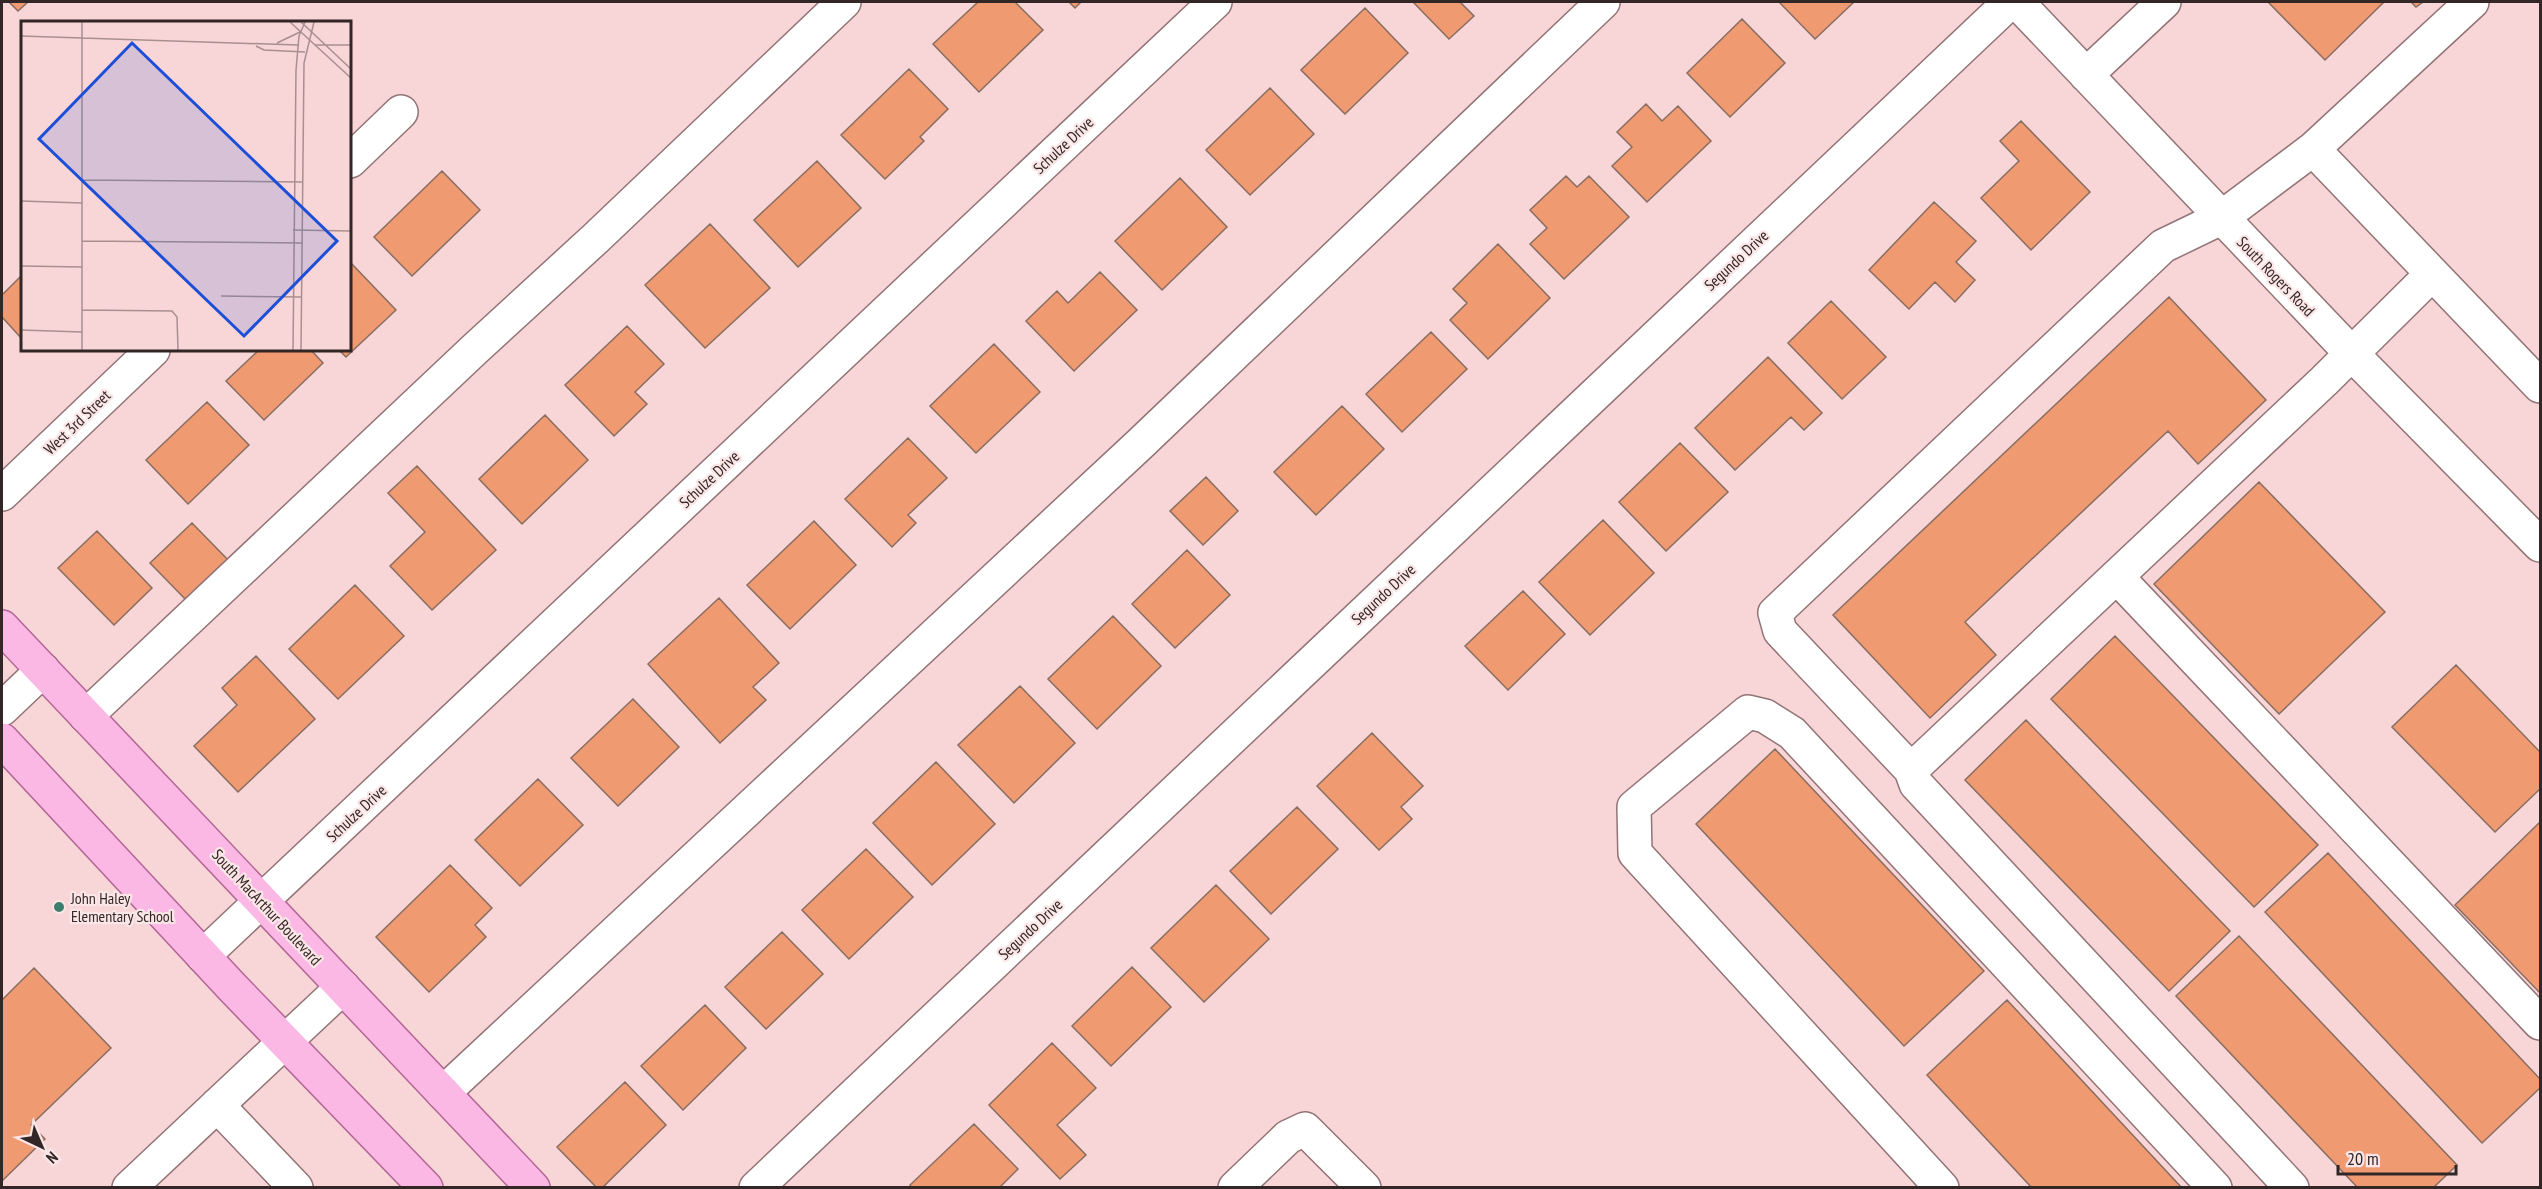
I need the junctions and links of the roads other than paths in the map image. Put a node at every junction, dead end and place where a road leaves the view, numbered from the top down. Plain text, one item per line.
1 (844, 2) edge
2 (1215, 2) edge
3 (1603, 2) edge
4 (2010, 2) edge
5 (2017, 2) edge
6 (2164, 2) edge
7 (2472, 2) edge
8 (2086, 75) junction
9 (401, 112) dead end
10 (2313, 149) junction
11 (351, 160) edge
12 (2221, 218) junction
13 (2432, 274) junction
14 (152, 351) edge
15 (2352, 354) junction
16 (2541, 386) edge
17 (2, 494) edge
18 (2541, 545) edge
19 (2117, 577) junction
20 (2, 627) edge
21 (43, 670) junction
22 (2, 709) edge
23 (86, 716) junction
24 (2, 740) edge
25 (1911, 770) junction
26 (262, 901) junction
27 (203, 957) junction
28 (343, 987) junction
29 (2541, 1023) edge
30 (285, 1041) junction
31 (443, 1093) junction
32 (217, 1105) junction
33 (129, 1188) edge
34 (296, 1188) edge
35 (426, 1188) edge
36 (533, 1188) edge
37 (756, 1188) edge
38 (1235, 1188) edge
39 (1364, 1188) edge
40 (1942, 1188) edge
41 (2215, 1188) edge
42 (2292, 1188) edge

1 - 23 street
2 - 26 street, Schulze Drive
3 - 31 street
4 - 37 street, Segundo Drive
5 - 8 street, South Rogers Road
6 - 8 street
7 - 10 street
8 - 12 street, South Rogers Road
9 - 11 street
10 - 12 street
10 - 13 street
12 - 15 street, South Rogers Road
12 - 25 street
13 - 15 street
13 - 16 street
14 - 17 street, West 3rd Street
15 - 18 street, South Rogers Road
15 - 19 street
19 - 25 street
19 - 29 street
20 - 21 main road, South MacArthur Boulevard
21 - 22 street
21 - 23 main road, South MacArthur Boulevard
23 - 26 main road, South MacArthur Boulevard
24 - 27 main road
25 - 42 street
26 - 27 street, Schulze Drive
26 - 28 main road, South MacArthur Boulevard
27 - 30 main road
28 - 30 street
28 - 31 main road, South MacArthur Boulevard
30 - 32 street
30 - 35 main road
31 - 36 main road, South MacArthur Boulevard
32 - 33 street
32 - 34 street
38 - 39 street
40 - 41 street

